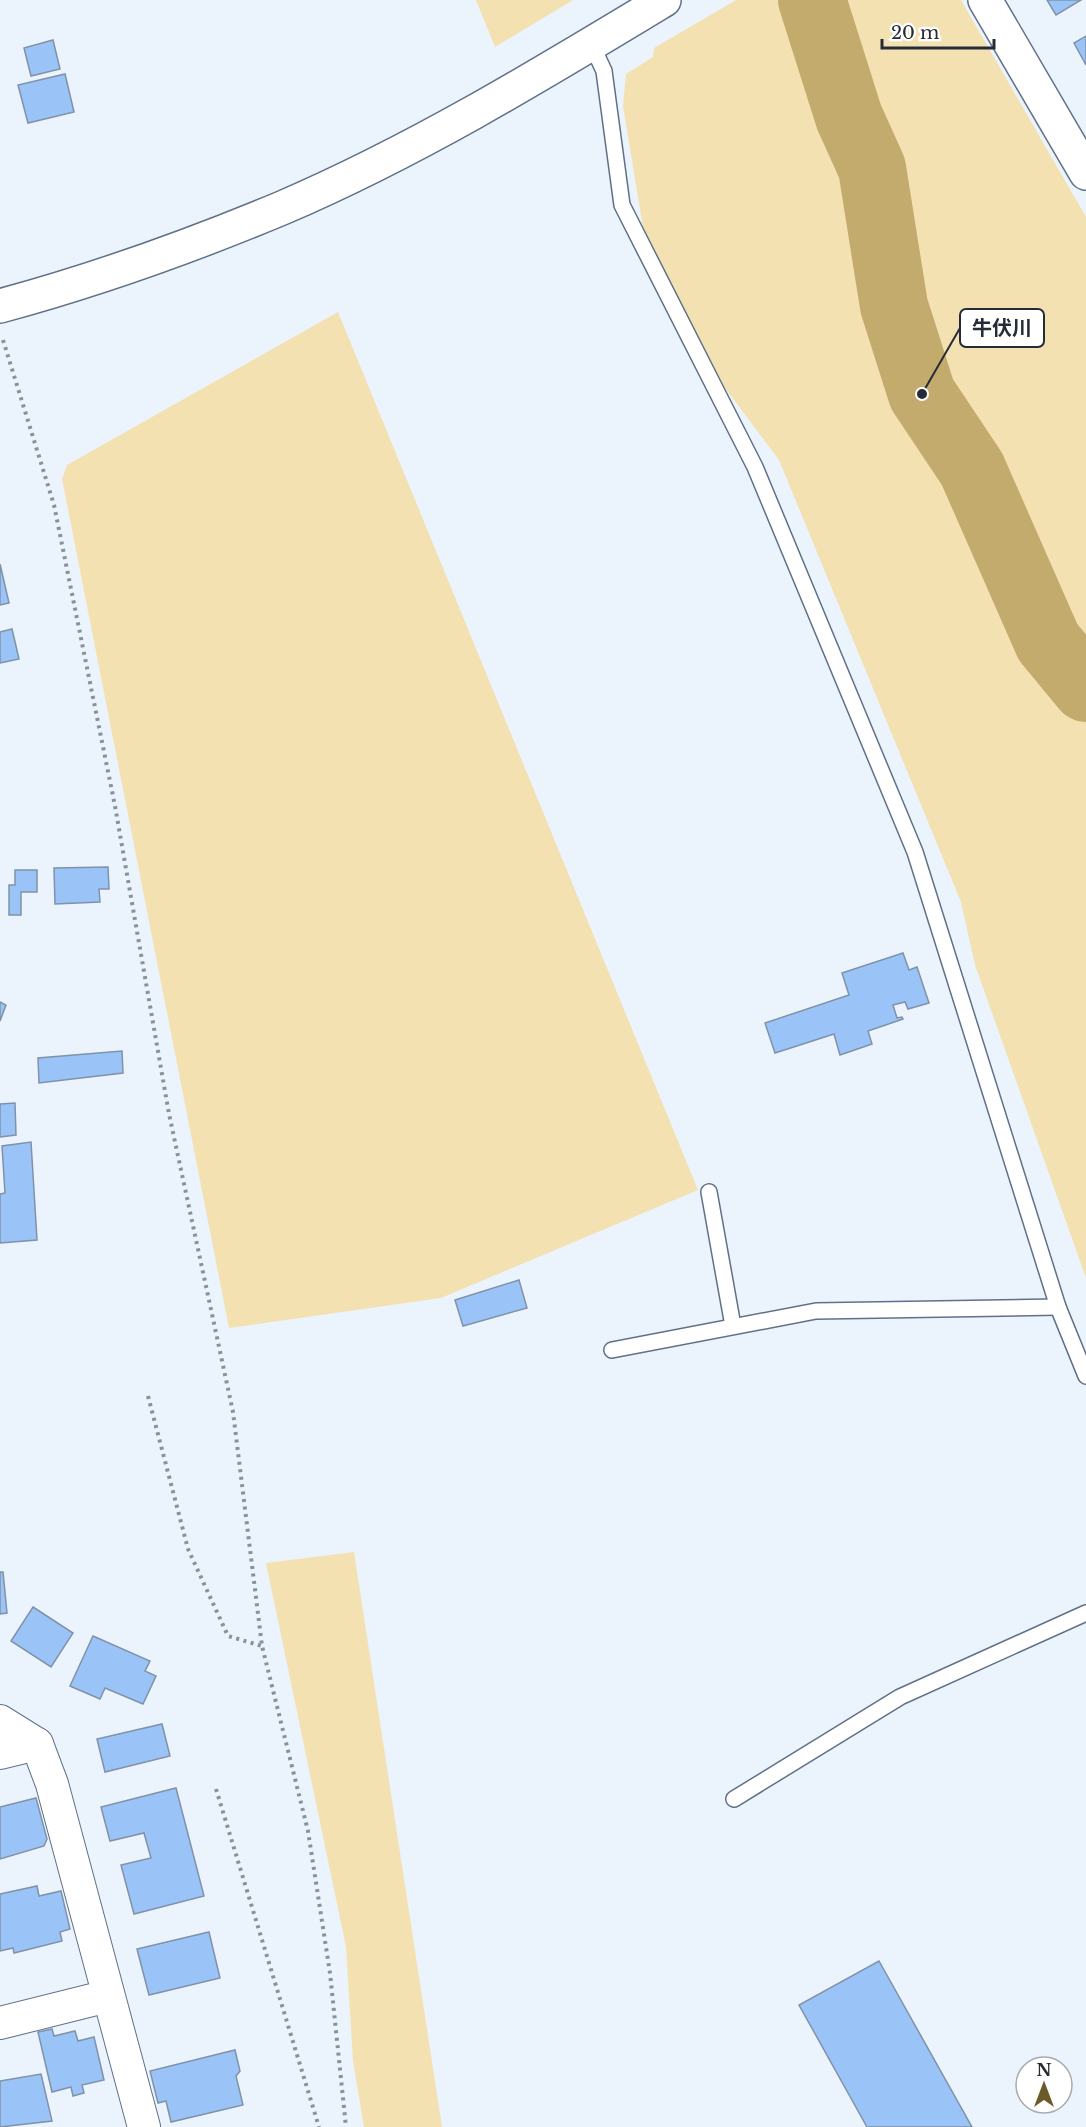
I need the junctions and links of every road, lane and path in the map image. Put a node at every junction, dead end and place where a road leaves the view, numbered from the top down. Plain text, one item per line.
1 (664, 0) edge
2 (985, 0) edge
3 (597, 40) junction
4 (1086, 173) edge
5 (0, 306) edge
6 (0, 331) edge
7 (709, 1192) dead end
8 (1058, 1306) junction
9 (733, 1326) junction
10 (612, 1350) dead end
11 (1086, 1376) edge
12 (148, 1396) dead end
13 (1086, 1613) edge
14 (262, 1646) junction
15 (0, 1721) edge
16 (37, 1744) junction
17 (0, 1753) edge
18 (216, 1789) dead end
19 (734, 1799) dead end
20 (108, 1996) junction
21 (0, 2023) edge
22 (144, 2127) edge
23 (319, 2127) edge
24 (346, 2127) edge

1 - 3 street
2 - 4 street
3 - 5 street
3 - 8 lane
6 - 14 path
7 - 9 lane
8 - 9 lane
8 - 11 lane
9 - 10 lane
12 - 14 path
13 - 19 lane
14 - 24 path
15 - 16 street
16 - 17 street
16 - 20 street
18 - 23 path
20 - 21 street
20 - 22 street

